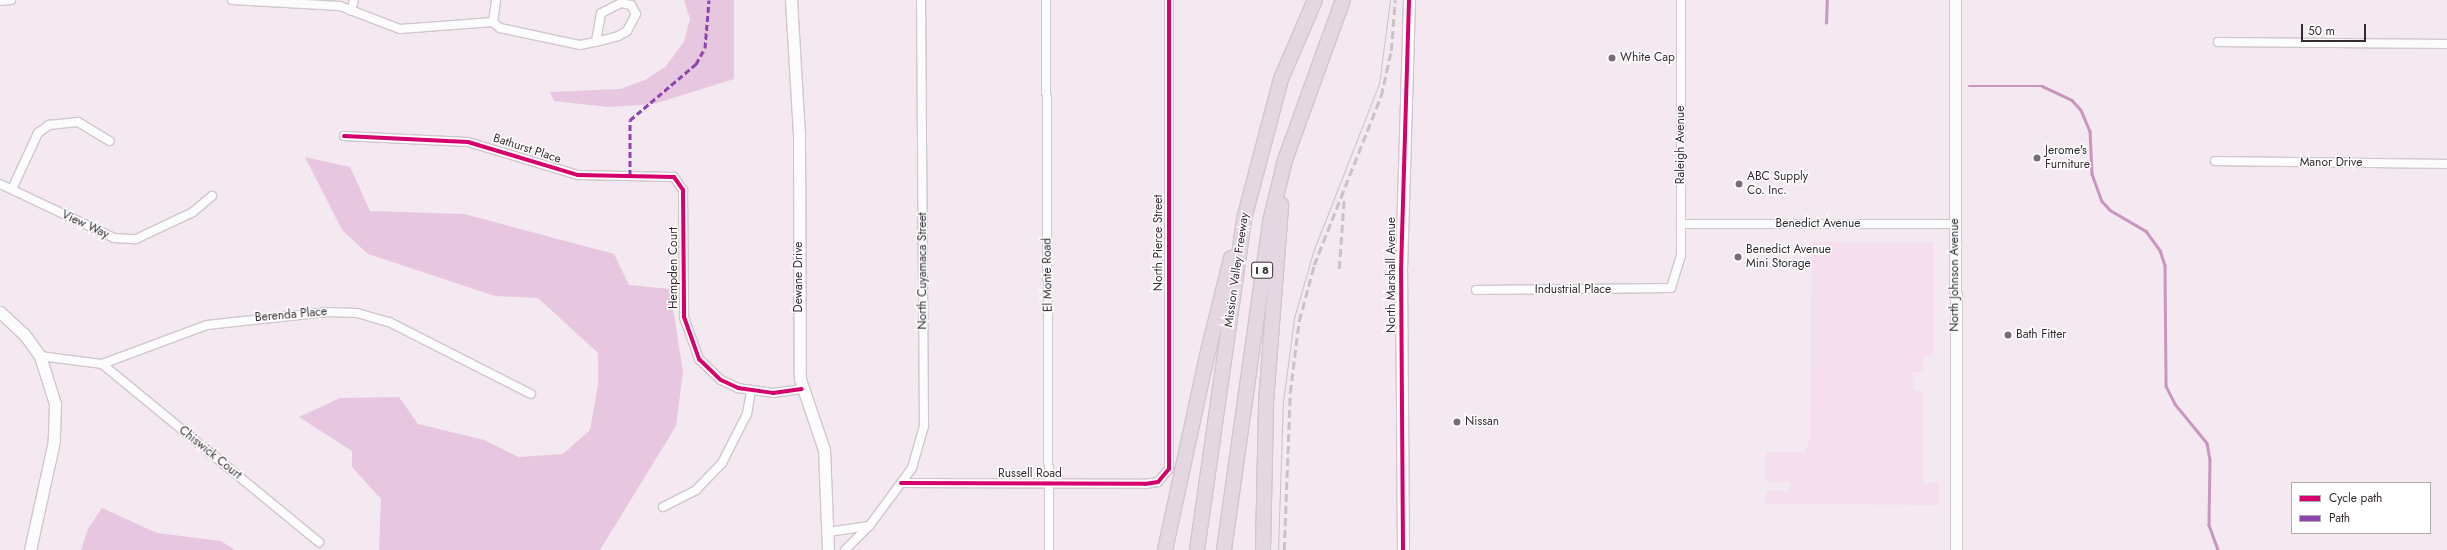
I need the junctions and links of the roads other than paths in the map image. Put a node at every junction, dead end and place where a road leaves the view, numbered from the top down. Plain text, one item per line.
1 (11, 0) edge
2 (232, 0) edge
3 (354, 0) edge
4 (496, 0) edge
5 (791, 0) edge
6 (921, 0) edge
7 (1046, 0) edge
8 (1170, 0) edge
9 (1315, 0) edge
10 (1343, 0) edge
11 (1409, 0) edge
12 (1681, 0) edge
13 (1955, 0) edge
14 (0, 1) edge
15 (351, 11) junction
16 (493, 22) junction
17 (596, 42) junction
18 (2218, 42) dead end
19 (2447, 44) edge
20 (344, 136) dead end
21 (110, 141) dead end
22 (1285, 160) junction
23 (2215, 161) dead end
24 (2447, 164) edge
25 (679, 181) joint
26 (0, 184) edge
27 (12, 189) junction
28 (212, 196) dead end
29 (1244, 219) junction
30 (1681, 224) junction
31 (1955, 224) junction
32 (1671, 288) joint
33 (1476, 290) dead end
34 (0, 312) edge
35 (40, 356) junction
36 (102, 364) junction
37 (802, 389) junction
38 (751, 391) junction
39 (532, 394) dead end
40 (1158, 482) joint
41 (901, 483) junction
42 (1050, 484) junction
43 (663, 507) dead end
44 (870, 526) junction
45 (828, 532) junction
46 (319, 542) dead end
47 (30, 550) edge
48 (828, 550) edge
49 (845, 550) edge
50 (1049, 550) edge
51 (1165, 550) edge
52 (1197, 550) edge
53 (1224, 550) edge
54 (1263, 550) edge
55 (1403, 550) edge
56 (1956, 550) edge

1 - 14 street
2 - 15 street
3 - 15 street
4 - 16 street
5 - 37 main road, Dewane Drive
6 - 41 street, North Cuyamaca Street
7 - 42 street, El Monte Road
8 - 40 street, North Pierce Street
9 - 29 highway, Mission Valley Freeway / I 8
10 - 22 highway, Mission Valley Freeway / I 8
11 - 55 main road, North Marshall Avenue
12 - 30 street, Raleigh Avenue
13 - 31 main road, North Johnson Avenue
15 - 16 street
16 - 17 street
17 - 17 street
18 - 19 street
20 - 25 street, Bathurst Place
21 - 27 street
22 - 53 highway, Mission Valley Freeway / I 8
22 - 54 highway
23 - 24 street, Manor Drive
25 - 38 street, Hempden Court
26 - 27 street, View Way
27 - 28 street, View Way
29 - 51 highway
29 - 52 highway, Mission Valley Freeway / I 8
30 - 31 street, Benedict Avenue
30 - 32 street, Raleigh Avenue
31 - 56 main road, North Johnson Avenue
32 - 33 street, Industrial Place
34 - 35 main road
35 - 36 street, Berenda Place
35 - 47 main road
36 - 39 street, Berenda Place
36 - 46 street, Chiswick Court
37 - 38 street, Hempden Court
37 - 45 main road, Dewane Drive
38 - 43 street
40 - 42 street, Russell Road
41 - 42 street, Russell Road
41 - 44 street, North Cuyamaca Street
42 - 50 street, El Monte Road
44 - 45 street
44 - 49 street, North Cuyamaca Street
45 - 48 main road, Dewane Drive

